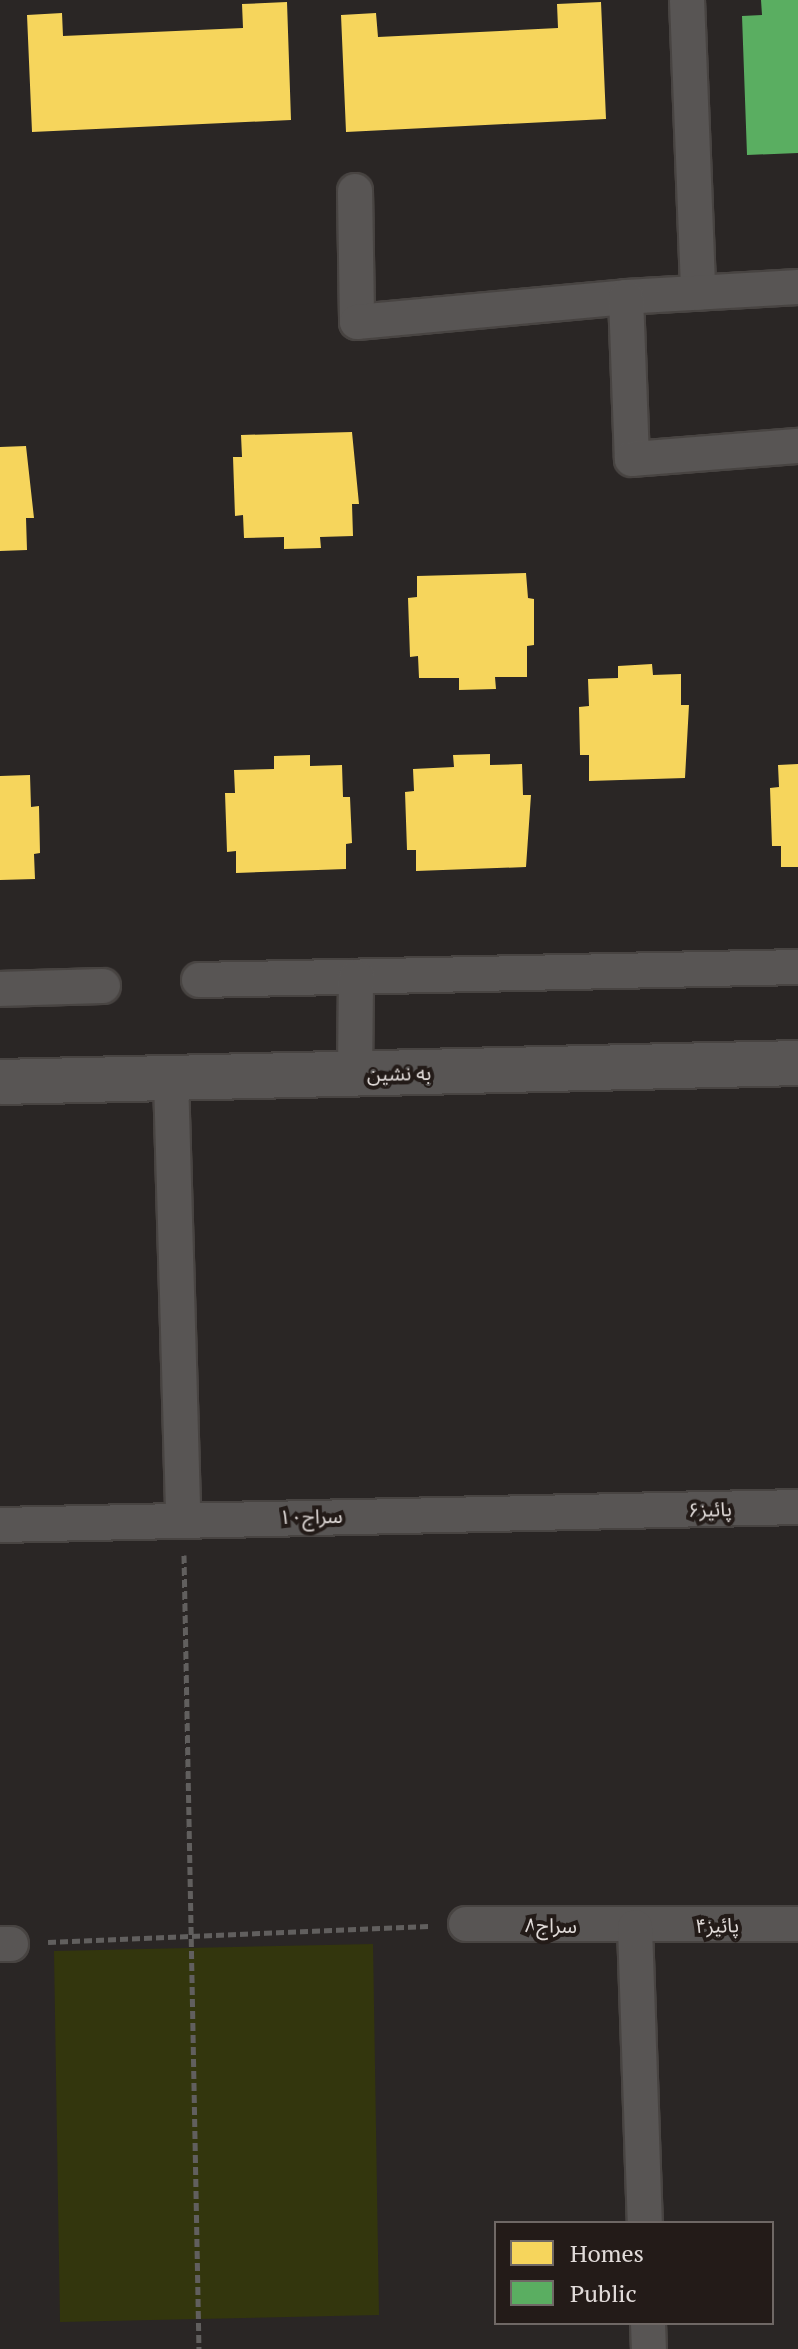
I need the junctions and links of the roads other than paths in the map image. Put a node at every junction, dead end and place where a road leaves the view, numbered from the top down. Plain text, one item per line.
1 (687, 0) edge
2 (355, 191) dead end
3 (798, 287) edge
4 (698, 293) junction
5 (626, 297) junction
6 (798, 446) edge
7 (798, 967) edge
8 (356, 977) junction
9 (199, 980) dead end
10 (103, 986) dead end
11 (0, 989) edge
12 (798, 1063) edge
13 (355, 1074) junction
14 (171, 1078) junction
15 (0, 1082) edge
16 (798, 1507) edge
17 (622, 1511) joint
18 (183, 1518) junction
19 (0, 1525) edge
20 (466, 1924) road end
21 (798, 1924) edge
22 (635, 1927) junction
23 (645, 2221) edge
24 (648, 2325) edge
25 (649, 2349) edge

1 - 4 street
2 - 5 street
3 - 4 street
4 - 5 street
5 - 6 street
7 - 8 street
8 - 9 street
8 - 13 street
10 - 11 street
12 - 13 street, به نشین
13 - 14 street, به نشین
14 - 15 street, به نشین
14 - 18 street
16 - 17 street, پائیز۶
17 - 18 street, سراج۱۰
18 - 19 street, سراج۱۰
20 - 22 street, ۸سراج
21 - 22 street, پائیز۴
22 - 23 street
24 - 25 street

